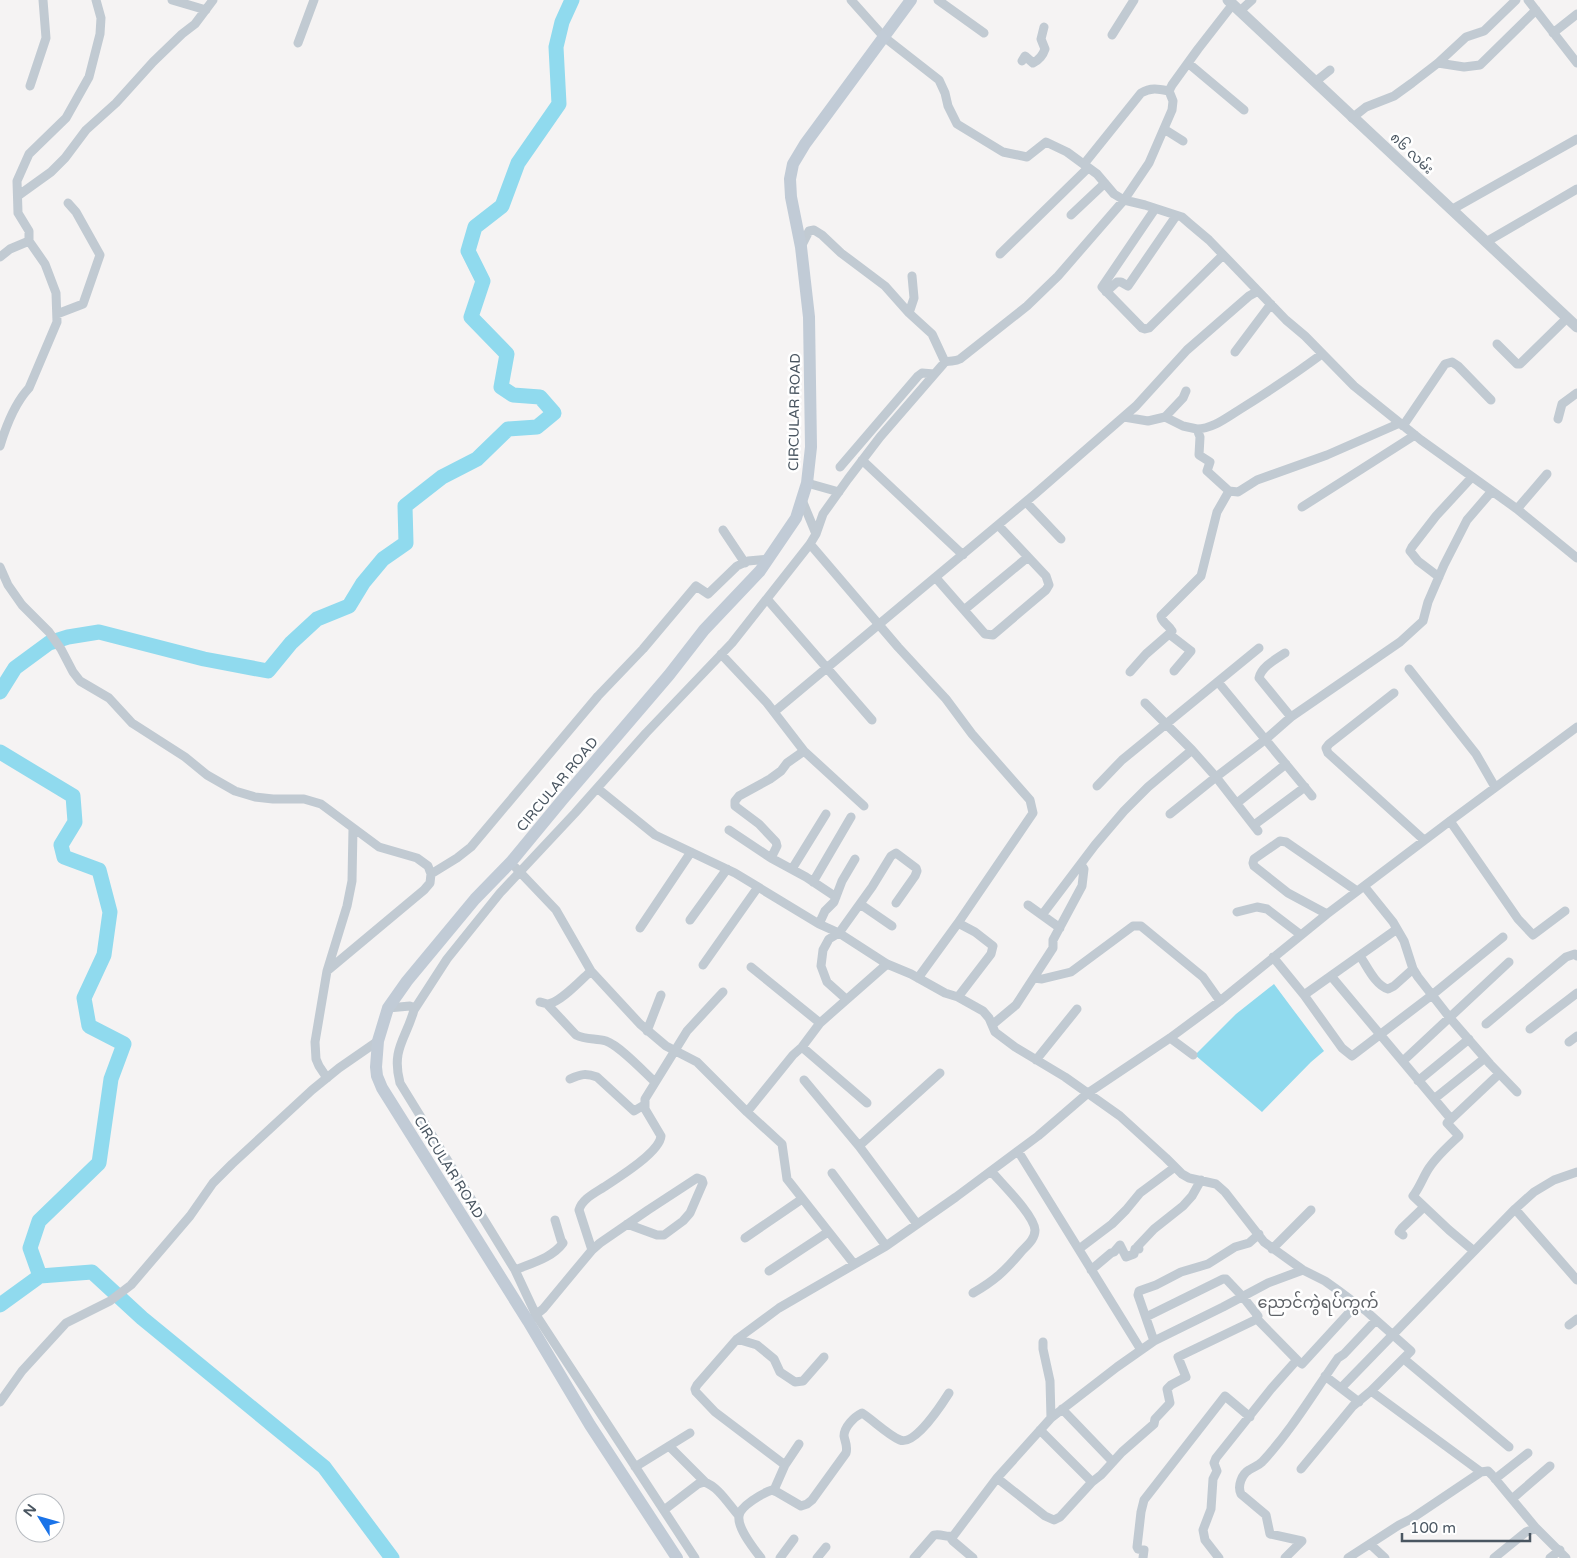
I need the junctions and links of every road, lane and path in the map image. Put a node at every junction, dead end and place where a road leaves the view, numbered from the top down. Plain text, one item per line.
1 (35, 0) edge
2 (43, 0) edge
3 (96, 0) edge
4 (172, 0) edge
5 (212, 0) edge
6 (314, 0) edge
7 (851, 0) edge
8 (911, 0) edge
9 (938, 0) edge
10 (1134, 0) edge
11 (1252, 0) edge
12 (1516, 0) edge
13 (1528, 0) edge
14 (1234, 5) edge
15 (206, 10) junction
16 (1536, 10) junction
17 (43, 12) junction
18 (1577, 14) edge
19 (1044, 26) dead end
20 (984, 33) dead end
21 (1553, 33) junction
22 (1112, 35) dead end
23 (884, 37) junction
24 (298, 43) dead end
25 (1022, 61) dead end
26 (1188, 63) junction
27 (1438, 63) junction
28 (1577, 63) edge
29 (1330, 70) dead end
30 (1315, 82) junction
31 (30, 86) dead end
32 (1169, 91) junction
33 (1244, 110) dead end
34 (1352, 118) junction
35 (1164, 129) junction
36 (1577, 139) edge
37 (1182, 141) dead end
38 (1086, 166) junction
39 (1104, 183) junction
40 (1577, 189) edge
41 (19, 195) junction
42 (1124, 200) junction
43 (68, 203) dead end
44 (1155, 209) junction
45 (1451, 210) junction
46 (1071, 215) dead end
47 (1176, 216) junction
48 (29, 241) junction
49 (1486, 242) junction
50 (801, 247) junction
51 (1000, 254) dead end
52 (1223, 255) junction
53 (0, 258) edge
54 (912, 276) dead end
55 (1258, 291) junction
56 (1106, 292) junction
57 (1271, 304) junction
58 (909, 313) junction
59 (57, 314) junction
60 (1567, 318) junction
61 (1577, 328) edge
62 (1497, 344) dead end
63 (1235, 352) dead end
64 (1322, 354) junction
65 (945, 362) junction
66 (934, 374) junction
67 (1186, 391) dead end
68 (1577, 393) edge
69 (1491, 400) dead end
70 (1124, 417) junction
71 (1165, 417) junction
72 (1558, 419) dead end
73 (1401, 424) junction
74 (1197, 429) junction
75 (1415, 435) junction
76 (0, 446) edge
77 (862, 460) junction
78 (840, 468) dead end
79 (1547, 474) dead end
80 (1472, 477) junction
81 (807, 483) junction
82 (1229, 491) junction
83 (1492, 491) junction
84 (839, 492) junction
85 (802, 500) junction
86 (1026, 502) junction
87 (1302, 507) dead end
88 (1517, 509) junction
89 (998, 525) junction
90 (723, 530) dead end
91 (816, 534) junction
92 (1061, 539) dead end
93 (810, 544) junction
94 (963, 555) junction
95 (1028, 557) junction
96 (768, 558) junction
97 (1577, 558) edge
98 (745, 563) junction
99 (0, 567) edge
100 (1439, 577) junction
101 (936, 578) junction
102 (767, 599) junction
103 (964, 610) junction
104 (879, 624) junction
105 (1169, 634) junction
106 (1259, 648) dead end
107 (1285, 653) dead end
108 (720, 654) junction
109 (827, 669) junction
110 (1409, 669) dead end
111 (1174, 671) dead end
112 (1130, 672) dead end
113 (1218, 682) junction
114 (1394, 693) dead end
115 (1145, 703) dead end
116 (774, 712) junction
117 (1291, 717) junction
118 (872, 720) dead end
119 (1166, 723) junction
120 (1577, 727) edge
121 (1266, 739) junction
122 (1192, 750) junction
123 (804, 751) junction
124 (1286, 764) junction
125 (1216, 777) junction
126 (1097, 786) dead end
127 (1305, 786) junction
128 (1495, 787) junction
129 (597, 788) junction
130 (1312, 796) dead end
131 (1237, 803) junction
132 (864, 806) dead end
133 (826, 814) dead end
134 (1170, 814) dead end
135 (851, 817) dead end
136 (1450, 821) junction
137 (353, 828) junction
138 (729, 830) dead end
139 (1424, 840) junction
140 (691, 852) junction
141 (771, 858) junction
142 (856, 859) dead end
143 (1081, 864) junction
144 (515, 867) junction
145 (727, 869) junction
146 (792, 869) junction
147 (430, 874) junction
148 (813, 882) junction
149 (758, 886) junction
150 (1361, 889) junction
151 (836, 897) junction
152 (896, 903) dead end
153 (860, 904) junction
154 (1028, 905) dead end
155 (1237, 912) dead end
156 (1565, 912) dead end
157 (1327, 914) junction
158 (1042, 915) junction
159 (690, 920) dead end
160 (958, 923) junction
161 (819, 924) junction
162 (892, 926) dead end
163 (640, 928) dead end
164 (1060, 928) junction
165 (1397, 929) junction
166 (839, 933) junction
167 (1301, 934) junction
168 (1503, 936) dead end
169 (1576, 954) edge
170 (1360, 956) junction
171 (1273, 957) junction
172 (1509, 962) dead end
173 (887, 964) junction
174 (703, 965) dead end
175 (751, 967) dead end
176 (1413, 969) junction
177 (327, 971) junction
178 (591, 971) junction
179 (1331, 976) junction
180 (918, 978) junction
181 (1034, 978) junction
182 (723, 992) dead end
183 (1577, 993) edge
184 (661, 995) dead end
185 (1304, 995) junction
186 (1432, 995) junction
187 (958, 997) junction
188 (846, 999) junction
189 (1220, 1001) junction
190 (388, 1008) junction
191 (1077, 1009) dead end
192 (414, 1010) junction
193 (1450, 1018) junction
194 (820, 1023) junction
195 (1486, 1024) dead end
196 (992, 1025) junction
197 (1530, 1029) dead end
198 (647, 1032) junction
199 (1380, 1035) junction
200 (1170, 1038) junction
201 (1469, 1039) junction
202 (378, 1040) junction
203 (802, 1047) junction
204 (674, 1051) junction
205 (1193, 1055) dead end
206 (1485, 1058) junction
207 (1036, 1060) junction
208 (1403, 1061) junction
209 (940, 1073) dead end
210 (1499, 1074) junction
211 (327, 1078) junction
212 (570, 1079) dead end
213 (804, 1080) dead end
214 (1418, 1081) junction
215 (655, 1082) junction
216 (1517, 1092) dead end
217 (1088, 1093) junction
218 (1434, 1099) junction
219 (868, 1103) dead end
220 (644, 1105) junction
221 (747, 1112) junction
222 (1451, 1119) junction
223 (859, 1146) junction
224 (1018, 1151) junction
225 (1175, 1167) junction
226 (991, 1171) junction
227 (1577, 1172) edge
228 (832, 1173) dead end
229 (1201, 1180) junction
230 (802, 1200) junction
231 (1424, 1207) junction
232 (1311, 1210) dead end
233 (1514, 1210) junction
234 (555, 1220) dead end
235 (627, 1224) junction
236 (917, 1224) junction
237 (828, 1232) junction
238 (1259, 1234) junction
239 (1403, 1235) dead end
240 (745, 1238) dead end
241 (886, 1246) junction
242 (1079, 1249) junction
243 (1272, 1249) junction
244 (592, 1250) junction
245 (1474, 1251) junction
246 (854, 1264) junction
247 (515, 1270) junction
248 (1091, 1270) junction
249 (1303, 1270) junction
250 (769, 1271) dead end
251 (1577, 1280) edge
252 (973, 1294) dead end
253 (1243, 1297) junction
254 (1357, 1304) junction
255 (1146, 1317) junction
256 (532, 1318) junction
257 (1257, 1319) junction
258 (1577, 1319) edge
259 (1376, 1320) junction
260 (1570, 1325) dead end
261 (1393, 1334) junction
262 (737, 1339) junction
263 (1154, 1341) junction
264 (1043, 1342) dead end
265 (1141, 1350) junction
266 (824, 1357) dead end
267 (1404, 1359) junction
268 (1298, 1361) junction
269 (1325, 1376) junction
270 (1341, 1388) junction
271 (1371, 1391) junction
272 (949, 1394) dead end
273 (0, 1402) edge
274 (1359, 1402) junction
275 (1062, 1409) junction
276 (1250, 1417) junction
277 (1051, 1418) junction
278 (1040, 1430) junction
279 (690, 1433) dead end
280 (799, 1444) dead end
281 (669, 1446) junction
282 (1509, 1447) dead end
283 (1528, 1453) dead end
284 (1113, 1462) junction
285 (785, 1465) junction
286 (1550, 1466) dead end
287 (635, 1467) junction
288 (1301, 1469) dead end
289 (1481, 1472) junction
290 (997, 1478) junction
291 (1495, 1479) junction
292 (705, 1482) junction
293 (1092, 1482) junction
294 (774, 1490) junction
295 (1512, 1499) junction
296 (664, 1510) junction
297 (738, 1516) junction
298 (1536, 1528) junction
299 (950, 1537) junction
300 (794, 1539) dead end
301 (1370, 1544) junction
302 (826, 1547) dead end
303 (1560, 1550) junction
304 (1217, 1557) edge
305 (677, 1558) edge
306 (695, 1558) edge
307 (761, 1558) edge
308 (780, 1558) edge
309 (817, 1558) edge
310 (914, 1558) edge
311 (973, 1558) edge
312 (1143, 1558) edge
313 (1285, 1558) edge
314 (1348, 1558) edge
315 (1385, 1558) edge
316 (1494, 1558) edge
317 (1550, 1558) edge
318 (1566, 1558) edge

1 - 17 street
2 - 17 street
3 - 41 street
4 - 15 street
5 - 15 street
6 - 24 street
7 - 23 street
8 - 23 main road, CIRCULAR ROAD
9 - 20 street
10 - 22 street
11 - 14 street
12 - 27 street
13 - 16 street
14 - 26 street
14 - 30 street, ၈၆ လမ်း
15 - 41 street
16 - 21 street
16 - 27 street
17 - 31 street
18 - 21 street
19 - 25 street
21 - 28 street
23 - 38 street
23 - 50 main road, CIRCULAR ROAD
26 - 32 street
26 - 33 street
27 - 34 street
29 - 30 street
30 - 34 street, ၈၆ လမ်း
32 - 35 street
32 - 38 street
34 - 45 street, ၈၆ လမ်း
35 - 37 street
35 - 42 street
36 - 45 street
38 - 39 street
38 - 51 street
39 - 42 street
39 - 46 street
40 - 49 street
41 - 48 street
42 - 44 street
42 - 65 street
43 - 59 street
44 - 47 street
44 - 56 street
45 - 49 street, ၈၆ လမ်း
47 - 52 street
47 - 56 street
48 - 53 street
48 - 59 street
49 - 60 street, ၈၆ လမ်း
50 - 58 street
50 - 81 main road, CIRCULAR ROAD
52 - 55 street
52 - 56 street
54 - 58 street
55 - 57 street
55 - 70 street
57 - 63 street
57 - 64 street
58 - 65 street
59 - 76 street
60 - 61 street, ၈၆ လမ်း
60 - 62 street
64 - 73 street
64 - 74 street
65 - 66 street
66 - 77 street
66 - 78 street
67 - 71 street
68 - 72 street
69 - 73 street
70 - 71 street
70 - 86 street
71 - 74 street
73 - 75 street
73 - 82 street
74 - 82 street
75 - 80 street
75 - 87 street
77 - 84 street
77 - 94 street
79 - 88 street
80 - 83 street
80 - 100 street
81 - 84 street
81 - 85 main road, CIRCULAR ROAD
82 - 105 street
83 - 88 street
83 - 100 street
84 - 91 street
85 - 91 street
85 - 96 main road, CIRCULAR ROAD
86 - 89 street
86 - 92 street
88 - 97 street
89 - 94 street
89 - 95 street
90 - 98 street
91 - 93 street
93 - 102 street
93 - 104 street
94 - 101 street
95 - 103 street
95 - 103 street
96 - 98 street
96 - 144 main road, CIRCULAR ROAD
98 - 147 street
99 - 137 street
100 - 117 street
101 - 103 street
101 - 104 street
102 - 108 street
102 - 109 street
104 - 109 street
104 - 160 street
105 - 111 street
105 - 112 street
106 - 113 street
107 - 117 street
108 - 116 street
108 - 129 street
109 - 116 street
109 - 118 street
110 - 128 street
113 - 119 street
113 - 121 street
114 - 139 street
115 - 119 street
116 - 123 street
117 - 121 street
119 - 122 street
119 - 126 street
120 - 128 street
121 - 124 street
121 - 125 street
122 - 125 street
122 - 143 street
123 - 132 street
123 - 141 street
124 - 127 street
124 - 131 street
125 - 131 street
125 - 134 street
127 - 130 street
127 - 131 street
128 - 136 street
129 - 140 street
129 - 144 street
133 - 146 street
135 - 148 street
136 - 139 street
136 - 156 street
137 - 147 street
137 - 177 street
138 - 141 street
139 - 150 street
140 - 145 street
140 - 163 street
141 - 146 street
142 - 151 street
143 - 158 street
143 - 164 street
144 - 178 street
144 - 190 main road, CIRCULAR ROAD
144 - 192 street
145 - 149 street
145 - 159 street
146 - 148 street
147 - 177 street
148 - 151 street
149 - 161 street
149 - 174 street
150 - 157 street
150 - 157 street
150 - 165 street
151 - 161 street
152 - 153 street
153 - 162 street
153 - 166 street
154 - 158 street
155 - 167 street
157 - 167 street
158 - 164 street
160 - 180 street
160 - 187 street
161 - 166 street
164 - 181 street
165 - 170 street
165 - 176 street
166 - 173 street
166 - 188 street
167 - 171 street
168 - 186 street
169 - 195 street
170 - 176 street
170 - 179 street
171 - 185 street
171 - 189 street
172 - 193 street
173 - 180 street
173 - 188 street
175 - 194 street
176 - 186 street
177 - 211 street
178 - 198 street
178 - 215 street
179 - 185 street
179 - 199 street
180 - 187 street
181 - 189 street
181 - 196 street
182 - 204 street
183 - 197 street
184 - 198 street
185 - 199 street
186 - 193 street
186 - 199 street
187 - 196 street
188 - 194 street
189 - 200 street
190 - 192 street
190 - 202 main road, CIRCULAR ROAD
191 - 207 street
192 - 247 street
193 - 201 street
193 - 208 street
194 - 203 street
196 - 207 street
198 - 204 street
199 - 208 street
200 - 205 street
200 - 217 street
201 - 206 street
201 - 214 street
202 - 211 street
202 - 256 main road, CIRCULAR ROAD
203 - 219 street
203 - 221 street
204 - 215 street
204 - 221 street
206 - 210 street
206 - 218 street
207 - 217 street
208 - 214 street
209 - 223 street
210 - 216 street
210 - 222 street
211 - 273 street
212 - 220 street
213 - 223 street
214 - 218 street
215 - 220 street
217 - 224 street
217 - 225 street
218 - 222 street
220 - 244 street
221 - 230 street
222 - 231 street
223 - 236 street
224 - 226 street
224 - 242 street
225 - 229 street
225 - 242 street
226 - 236 street
226 - 252 street
227 - 233 street
228 - 241 street
229 - 238 street
229 - 248 street
230 - 237 street
230 - 240 street
231 - 239 street
231 - 245 street
232 - 243 street
233 - 245 street
233 - 251 street
234 - 247 street
235 - 235 street
235 - 244 street
236 - 241 street
237 - 246 street
237 - 250 street
238 - 243 street
238 - 255 street
241 - 246 street
242 - 248 street
243 - 249 street
244 - 256 street
245 - 261 street
246 - 262 street
247 - 256 street
248 - 265 street
249 - 253 street
249 - 254 street
253 - 255 street
253 - 257 street
253 - 263 street
254 - 259 street
254 - 268 street
255 - 263 street
256 - 287 street
256 - 305 main road, CIRCULAR ROAD
257 - 268 street
257 - 284 street
258 - 260 street
259 - 261 street
259 - 269 street
261 - 267 street
261 - 270 street
262 - 266 street
262 - 285 street
263 - 265 street
264 - 277 street
265 - 275 street
267 - 271 street
267 - 282 street
268 - 276 street
269 - 270 street
269 - 313 street
270 - 274 street
271 - 274 street
271 - 289 street
272 - 294 street
274 - 288 street
275 - 277 street
275 - 284 street
276 - 304 street
276 - 312 street
277 - 278 street
278 - 290 street
278 - 293 street
279 - 281 street
280 - 285 street
281 - 287 street
281 - 292 street
283 - 291 street
284 - 293 street
285 - 294 street
286 - 295 street
287 - 296 street
289 - 291 street
289 - 301 street
290 - 293 street
290 - 299 street
291 - 295 street
292 - 296 street
292 - 297 street
294 - 297 street
295 - 298 street
296 - 306 street
297 - 307 street
298 - 303 street
298 - 316 street
299 - 310 street
299 - 311 street
300 - 308 street
301 - 314 street
301 - 315 street
302 - 309 street
303 - 317 street
303 - 318 street

